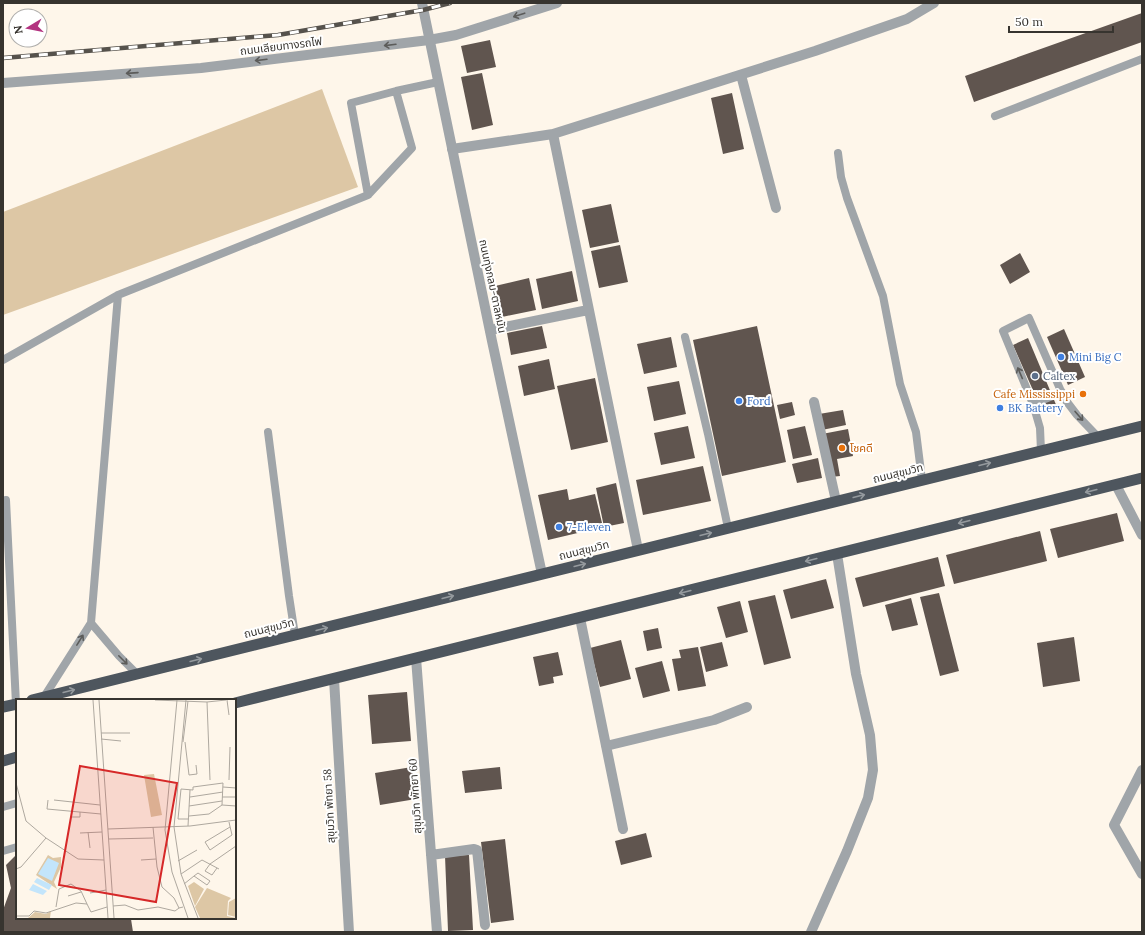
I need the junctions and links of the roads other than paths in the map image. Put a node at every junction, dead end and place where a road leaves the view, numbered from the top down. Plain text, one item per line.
1 (422, 3) edge
2 (557, 3) edge
3 (934, 3) edge
4 (429, 40) junction
5 (1142, 59) edge
6 (741, 75) junction
7 (3, 82) edge
8 (438, 82) junction
9 (396, 91) junction
10 (994, 116) dead end
11 (553, 134) junction
12 (452, 149) junction
13 (838, 153) dead end
14 (368, 194) junction
15 (776, 208) dead end
16 (118, 296) junction
17 (588, 310) junction
18 (490, 330) junction
19 (685, 337) dead end
20 (3, 360) edge
21 (1062, 392) junction
22 (814, 402) dead end
23 (1033, 404) junction
24 (1142, 426) edge
25 (268, 432) dead end
26 (1098, 437) junction
27 (1041, 451) junction
28 (1142, 478) edge
29 (922, 480) junction
30 (1116, 485) junction
31 (6, 500) dead end
32 (836, 501) junction
33 (728, 528) junction
34 (1142, 535) edge
35 (638, 550) junction
36 (837, 554) junction
37 (542, 574) junction
38 (580, 618) junction
39 (91, 623) junction
40 (295, 635) junction
41 (416, 658) junction
42 (137, 674) junction
43 (334, 679) junction
44 (44, 697) junction
45 (17, 699) edge
46 (36, 699) edge
47 (236, 703) edge
48 (16, 704) edge
49 (3, 707) edge
50 (747, 708) dead end
51 (606, 746) junction
52 (16, 757) edge
53 (3, 760) edge
54 (1142, 770) edge
55 (16, 803) edge
56 (3, 807) edge
57 (623, 829) dead end
58 (16, 847) edge
59 (3, 851) edge
60 (431, 855) junction
61 (1142, 874) edge
62 (485, 925) dead end
63 (349, 932) edge
64 (437, 932) edge
65 (811, 932) edge

1 - 4 street, ถนนทุ่งกลม-ตาลหมัน
2 -> 4 street, ถนนเลียบทางรถไฟ
3 - 6 street
4 -> 7 street, ถนนเลียบทางรถไฟ
4 - 8 street, ถนนทุ่งกลม-ตาลหมัน
5 - 10 lane
6 - 11 street
6 - 15 street
8 - 9 lane
8 - 12 street, ถนนทุ่งกลม-ตาลหมัน
9 - 14 lane
9 - 14 lane
11 - 12 street
11 - 17 street
12 - 18 street, ถนนทุ่งกลม-ตาลหมัน
13 - 29 lane
14 - 16 lane
16 - 20 lane
16 - 39 lane
17 - 18 street
17 - 35 street
18 - 37 street, ถนนทุ่งกลม-ตาลหมัน
19 - 33 lane
21 - 23 lane
23 -> 21 lane
21 -> 26 lane
22 - 32 street
23 - 27 lane
24 - 26 highway, ถนนสุขุมวิท
25 - 40 lane
26 - 27 highway, ถนนสุขุมวิท
29 -> 27 highway, ถนนสุขุมวิท
28 - 30 highway
32 -> 29 highway, ถนนสุขุมวิท
30 - 34 street
30 -> 36 highway
31 - 45 lane
32 - 33 highway, ถนนสุขุมวิท
35 -> 33 highway, ถนนสุขุมวิท
37 -> 35 highway, ถนนสุขุมวิท
36 -> 38 highway
36 - 65 street
40 -> 37 highway, ถนนสุขุมวิท
38 - 41 highway
38 - 51 street
39 -> 42 lane
44 -> 39 lane
42 -> 40 highway, ถนนสุขุมวิท
41 - 43 highway
41 - 60 street, สุขุมวิท พัทยา 60
44 -> 42 highway, ถนนสุขุมวิท
43 - 47 highway
43 - 63 street, สุขุมวิท พัทยา 58
44 - 46 highway, ถนนสุขุมวิท
48 - 49 highway
50 - 51 street
51 - 57 street
52 - 53 highway
54 - 61 street
55 - 56 lane
58 - 59 lane
60 - 62 street
60 - 64 street, สุขุมวิท พัทยา 60

